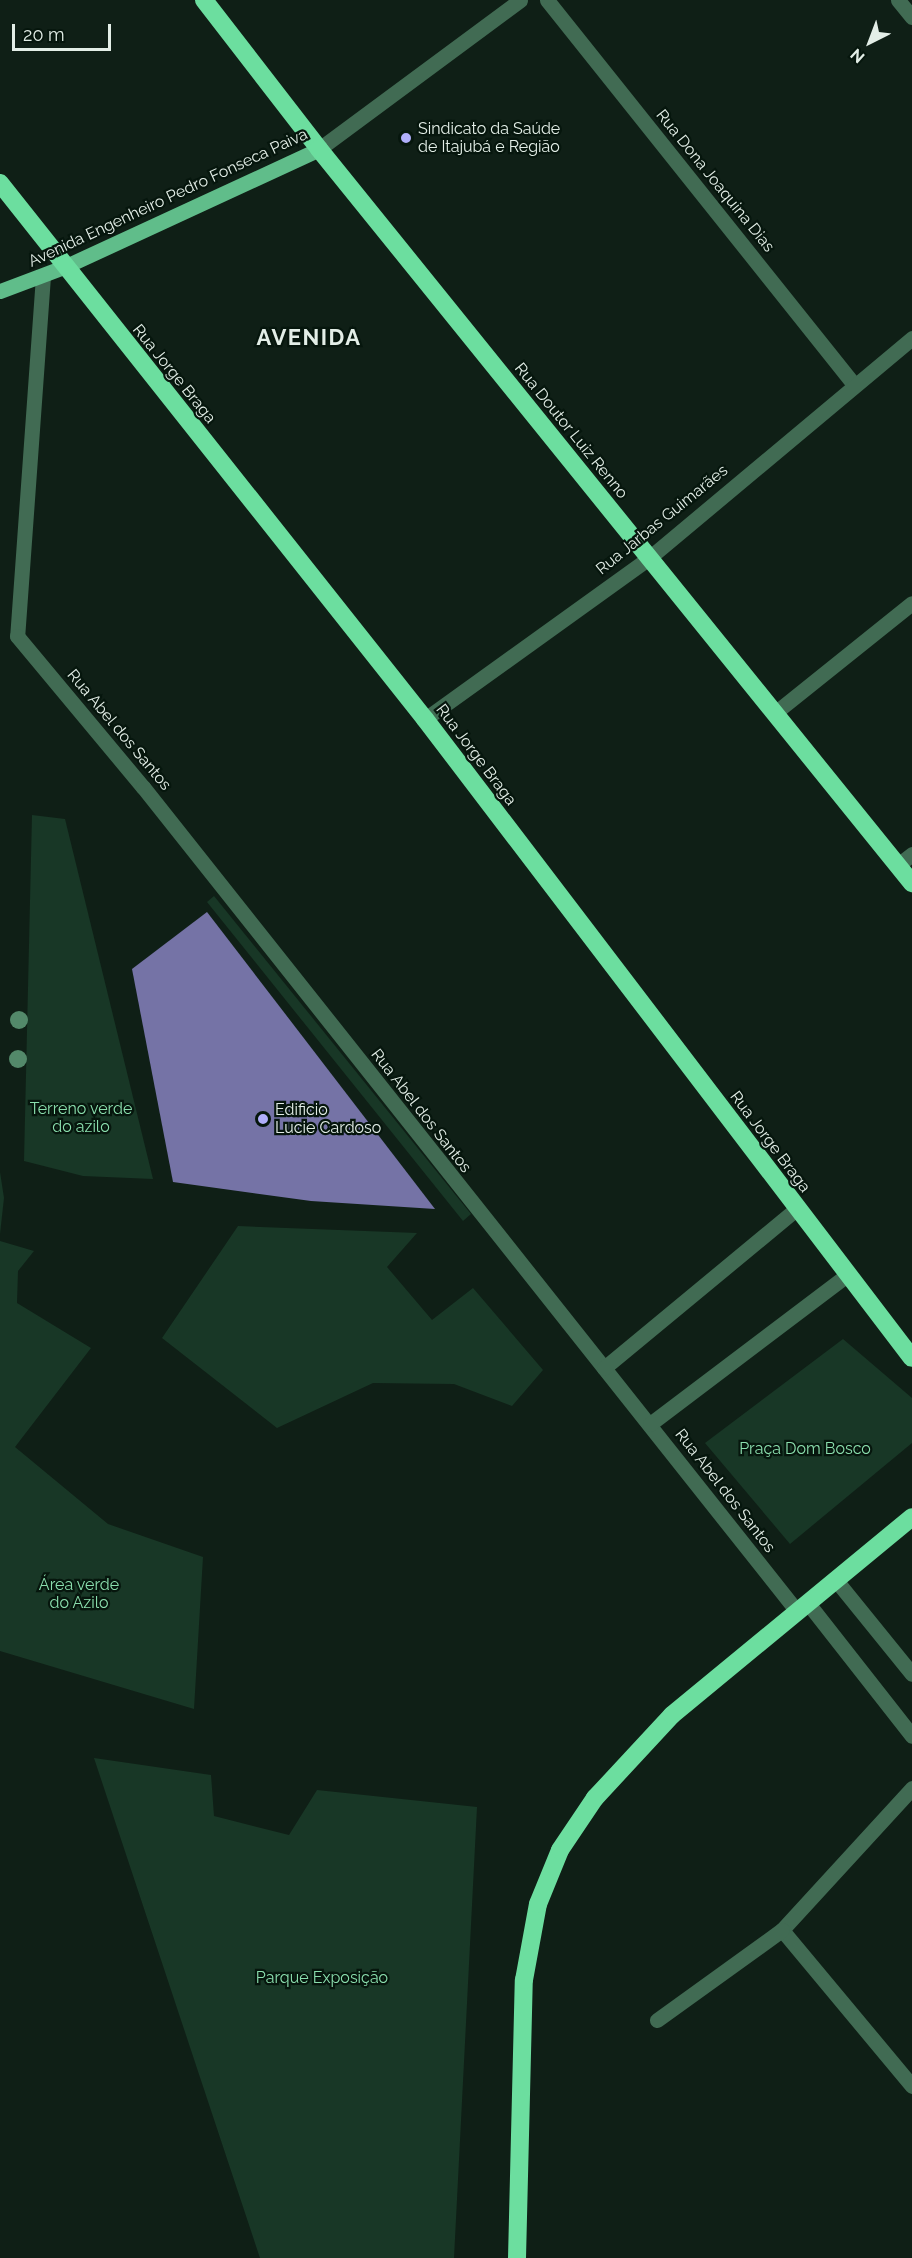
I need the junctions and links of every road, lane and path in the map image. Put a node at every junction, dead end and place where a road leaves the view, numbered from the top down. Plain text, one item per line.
1 (204, 0) edge
2 (520, 0) edge
3 (547, 0) edge
4 (898, 0) edge
5 (911, 13) edge
6 (319, 149) junction
7 (0, 183) edge
8 (64, 267) junction
9 (42, 276) junction
10 (0, 291) edge
11 (912, 338) edge
12 (854, 385) junction
13 (649, 558) junction
14 (912, 603) edge
15 (776, 712) junction
16 (425, 719) junction
17 (905, 860) edge
18 (912, 882) edge
19 (796, 1209) junction
20 (847, 1275) junction
21 (912, 1358) edge
22 (604, 1368) junction
23 (650, 1424) junction
24 (912, 1517) edge
25 (835, 1579) junction
26 (802, 1606) junction
27 (912, 1674) edge
28 (912, 1736) edge
29 (912, 1788) edge
30 (782, 1930) junction
31 (657, 2020) dead end
32 (912, 2086) edge
33 (517, 2258) edge

1 - 6 highway, Rua Doutor Luiz Renno
2 - 6 street, Avenida Engenheiro Pedro Fonseca Paiva
3 - 12 street, Rua Dona Joaquina Dias
4 - 5 street
6 - 8 main road, Avenida Engenheiro Pedro Fonseca Paiva
6 - 13 highway, Rua Doutor Luiz Renno
7 - 8 highway, Rua Jorge Braga
8 - 9 main road, Avenida Engenheiro Pedro Fonseca Paiva
8 - 16 highway, Rua Jorge Braga
9 - 10 main road, Avenida Engenheiro Pedro Fonseca Paiva
9 - 22 street, Rua Abel dos Santos
11 - 12 street, Rua Jarbas Guimarães
12 - 13 street, Rua Jarbas Guimarães
13 - 15 highway, Rua Doutor Luiz Renno
13 - 16 street, Rua Jarbas Guimarães
14 - 15 street
15 - 17 highway, Rua Doutor Luiz Renno
16 - 19 highway, Rua Jorge Braga
17 - 18 highway, Rua Doutor Luiz Renno
19 - 20 highway, Rua Jorge Braga
19 - 22 street
20 - 21 highway, Rua Jorge Braga
20 - 23 street
22 - 23 street, Rua Abel dos Santos
23 - 26 street, Rua Abel dos Santos
24 - 25 highway
25 - 26 highway
25 - 27 street
26 - 28 street, Rua Abel dos Santos
26 - 33 highway
29 - 30 street
30 - 31 street
30 - 32 street

